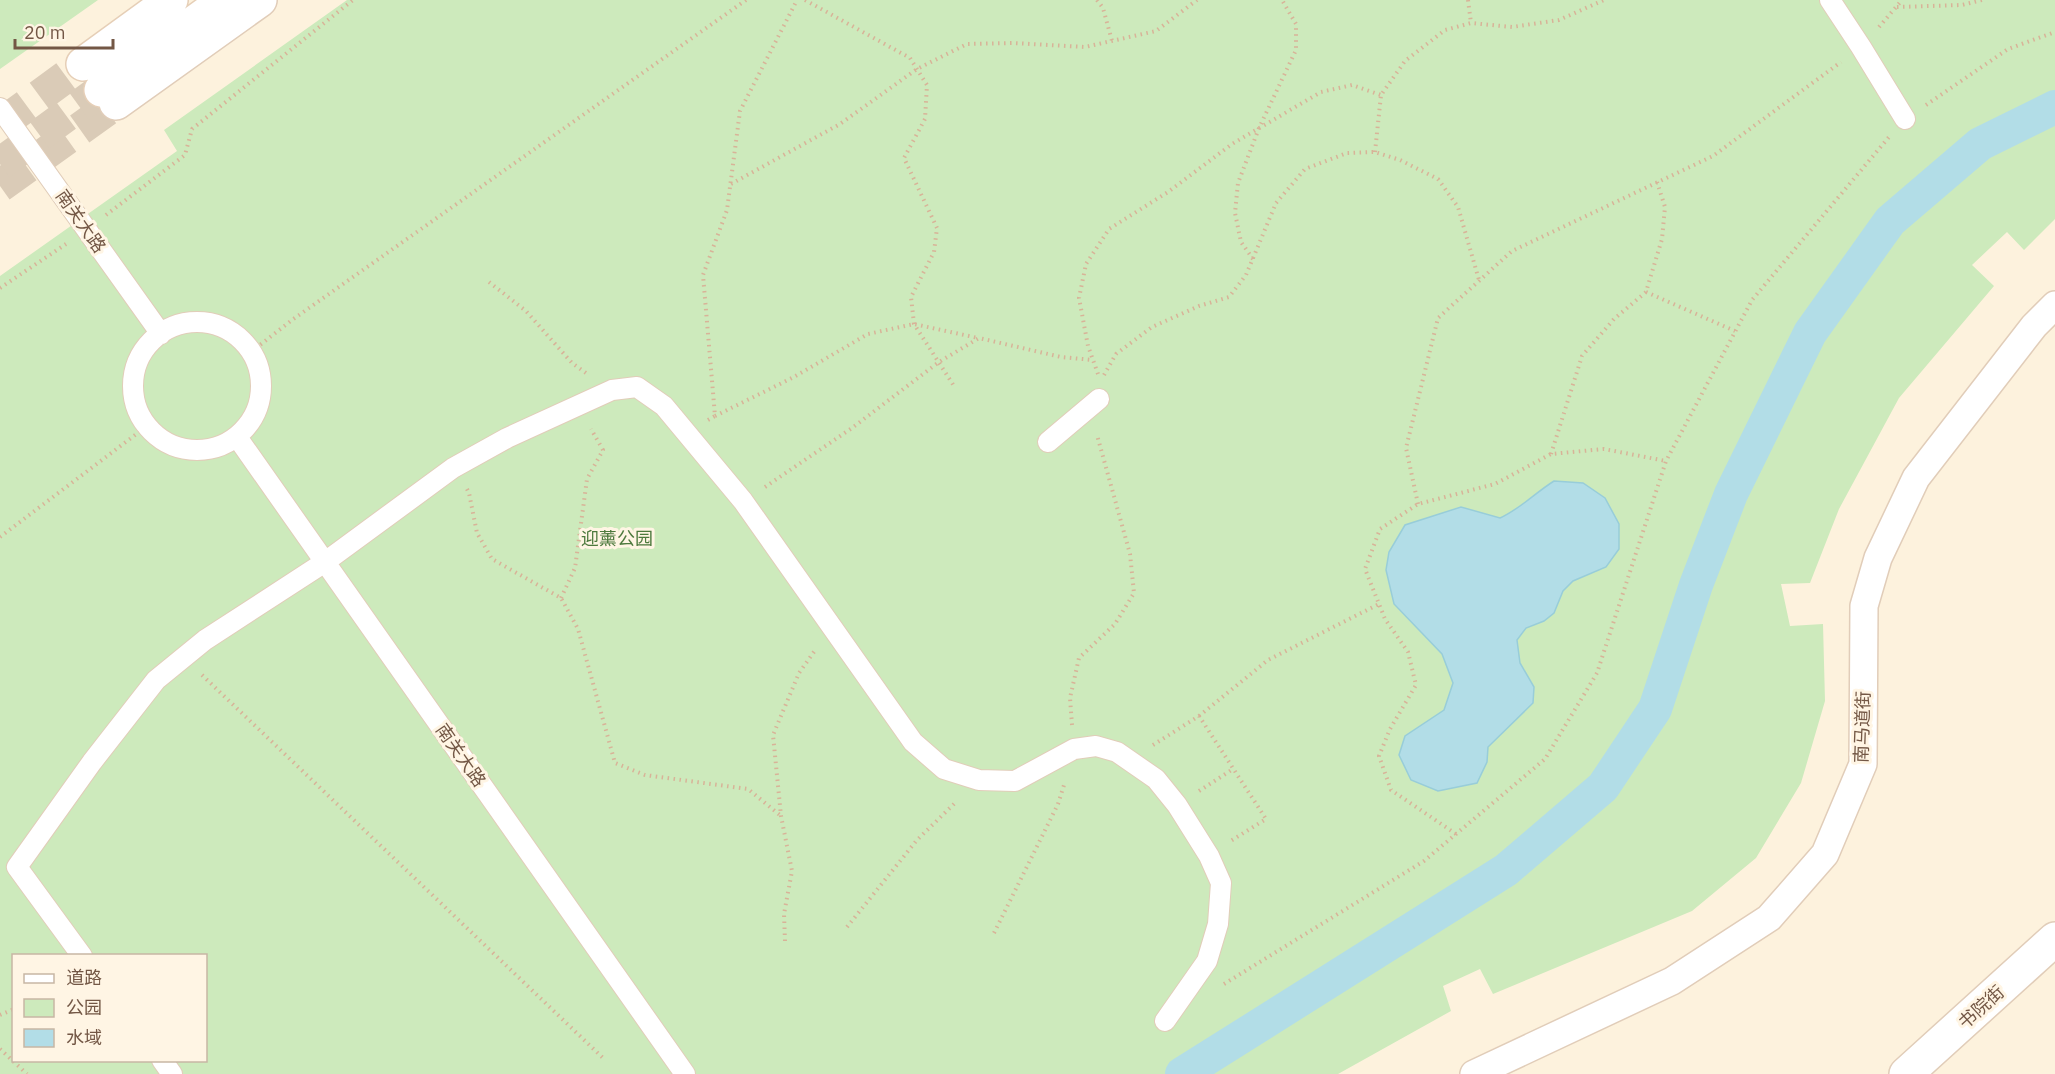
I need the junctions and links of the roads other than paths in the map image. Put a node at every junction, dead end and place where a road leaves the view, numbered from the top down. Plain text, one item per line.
1 (171, 0) edge
2 (225, 0) edge
3 (260, 0) edge
4 (1830, 0) edge
5 (100, 86) junction
6 (0, 108) edge
7 (1905, 119) road end
8 (2055, 305) edge
9 (160, 334) junction
10 (1099, 399) road end
11 (237, 437) junction
12 (1048, 442) dead end
13 (325, 562) junction
14 (2055, 939) edge
15 (81, 954) edge
16 (1165, 1021) dead end
17 (1483, 1072) edge
18 (685, 1074) edge
19 (1906, 1074) edge

1 - 5 street
2 - 5 street
3 - 5 street
4 - 7 street
6 - 9 street, 南关大路
8 - 17 street, 南马道街
9 - 11 street
9 - 11 street
10 - 12 street
11 - 13 street, 南关大路
13 - 15 street
13 - 16 street
13 - 18 street, 南关大路
14 - 19 street, 书院街

